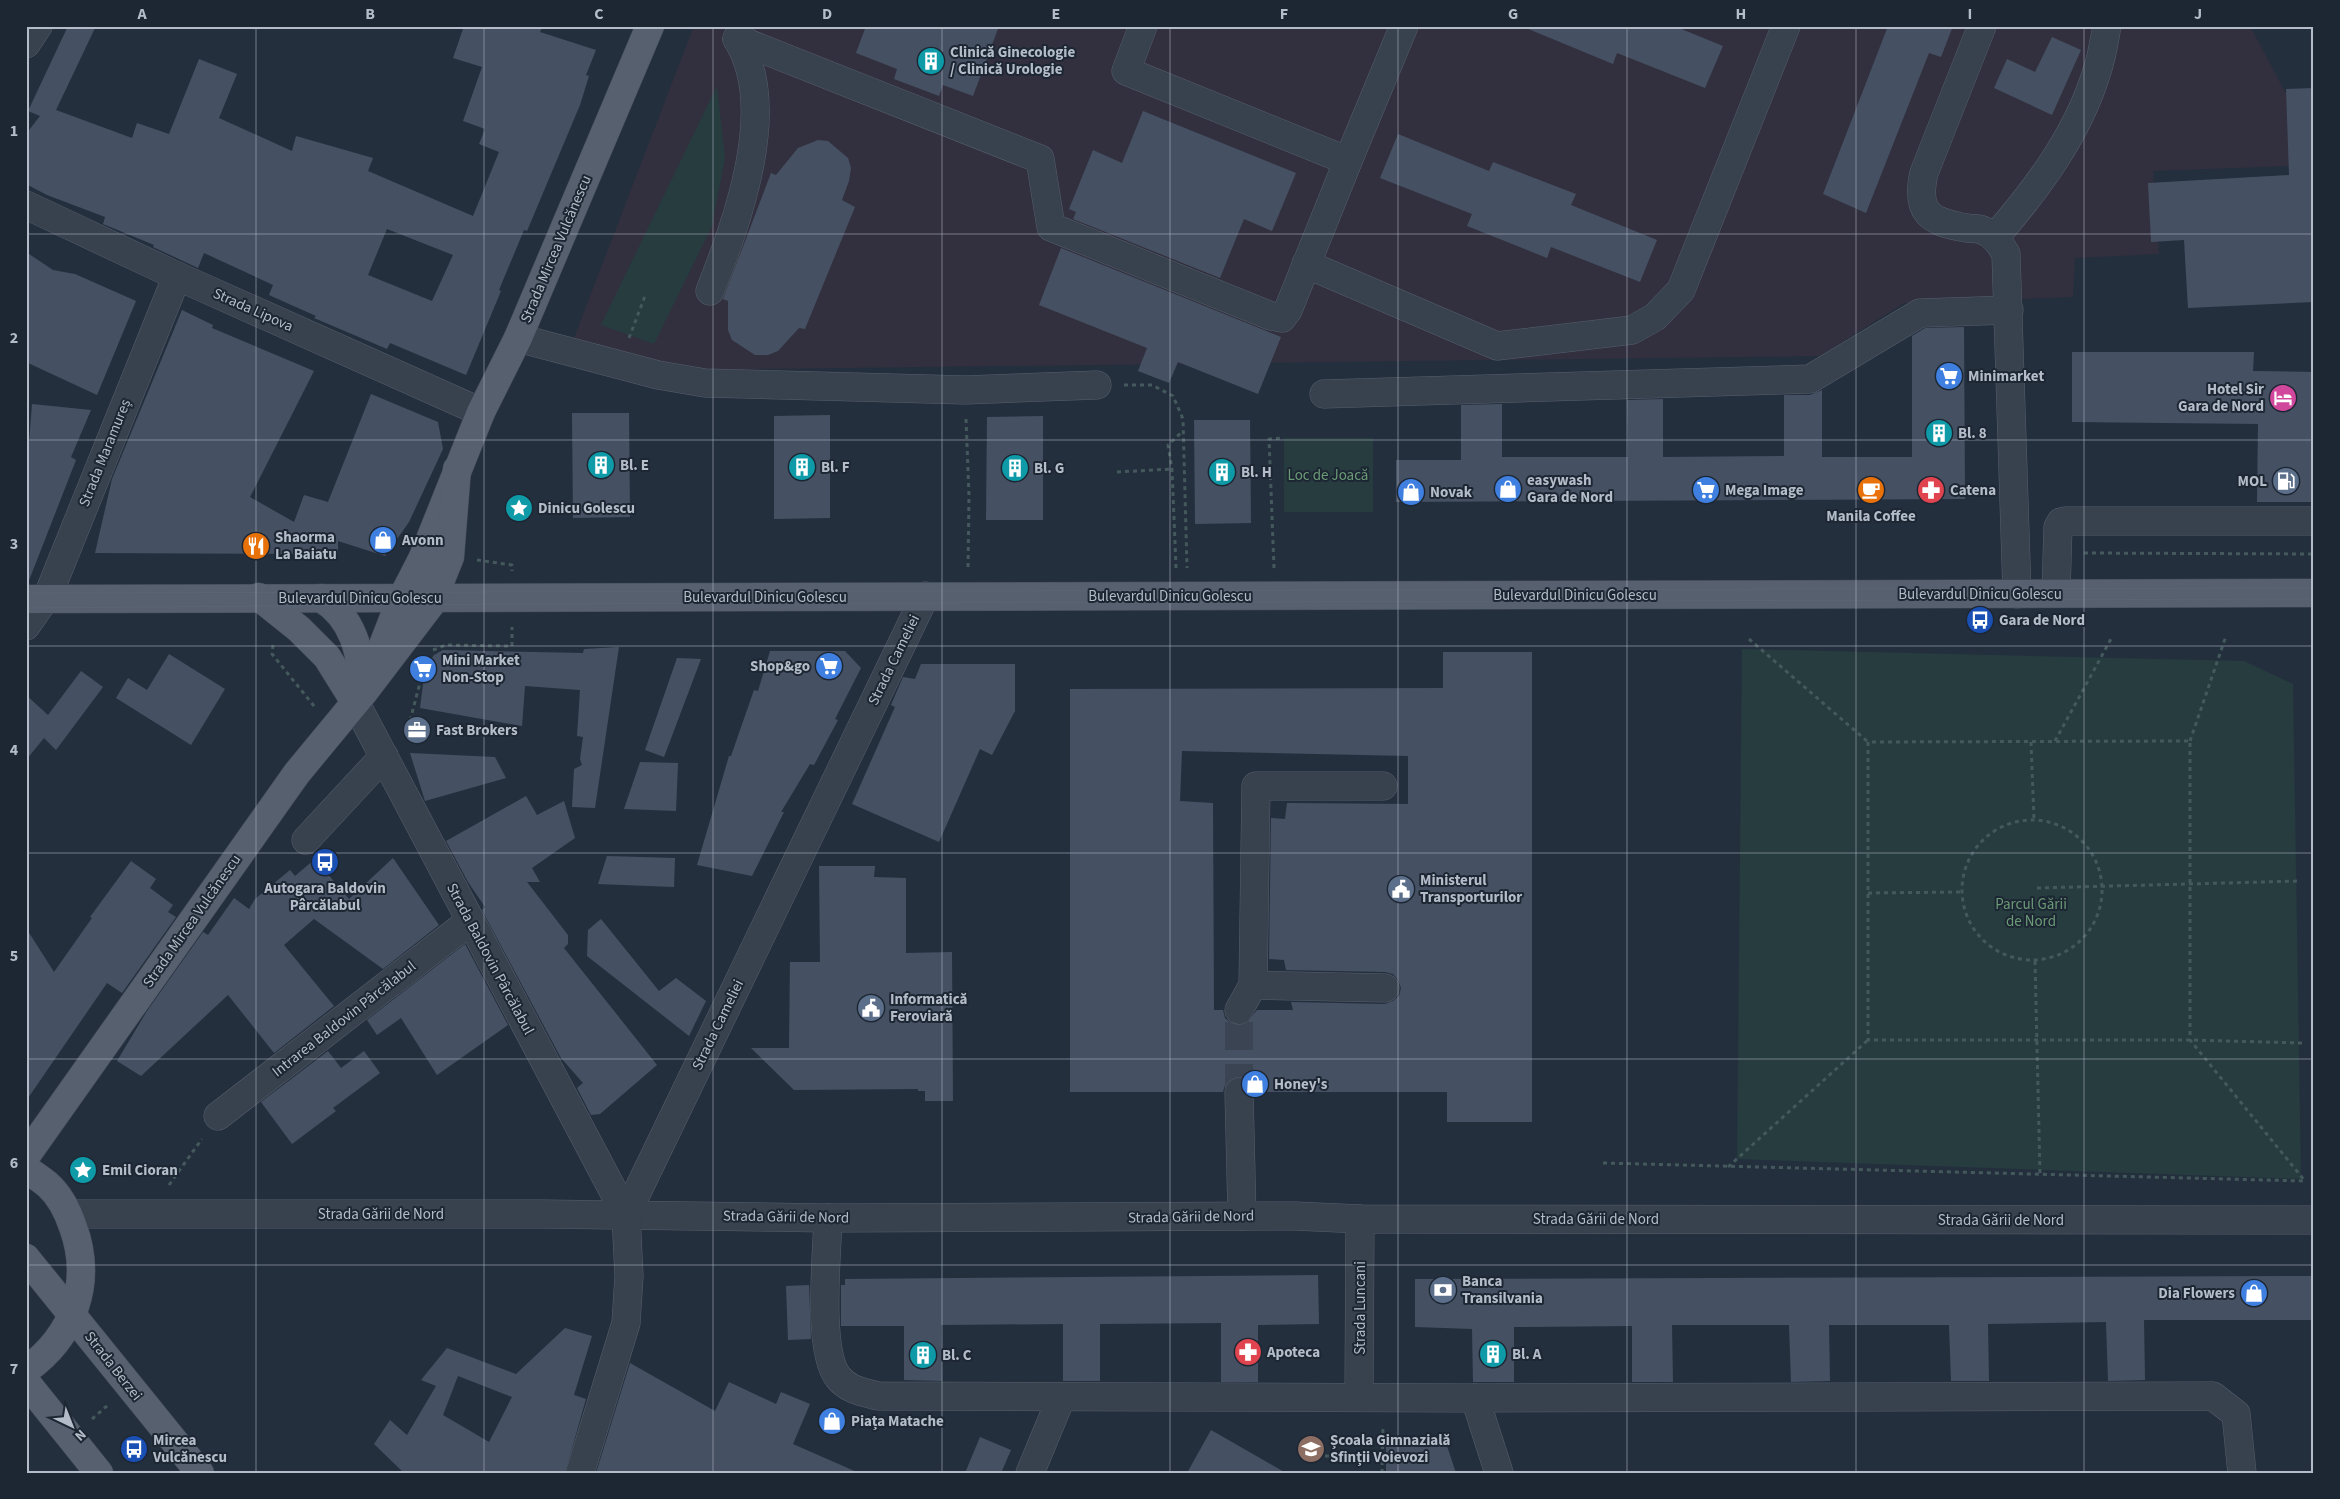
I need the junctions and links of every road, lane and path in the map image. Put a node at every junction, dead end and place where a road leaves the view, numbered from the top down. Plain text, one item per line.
1 (38, 26) edge
2 (650, 26) edge
3 (1143, 26) edge
4 (1404, 26) edge
5 (1786, 26) edge
6 (1982, 26) edge
7 (2107, 26) edge
8 (740, 33) edge
9 (26, 44) edge
10 (1348, 161) junction
11 (26, 205) edge
12 (1995, 237) junction
13 (1306, 264) junction
14 (177, 276) junction
15 (710, 291) dead end
16 (645, 296) dead end
17 (2009, 310) junction
18 (518, 338) junction
19 (619, 365) junction
20 (1097, 385) joint
21 (965, 390) junction
22 (1324, 394) dead end
23 (481, 412) junction
24 (1184, 430) junction
25 (1284, 438) dead end
26 (456, 469) junction
27 (1172, 469) junction
28 (1117, 472) dead end
29 (2314, 521) edge
30 (1273, 547) dead end
31 (2057, 553) junction
32 (2314, 554) edge
33 (2314, 593) edge
34 (2016, 594) junction
35 (2056, 594) junction
36 (926, 596) junction
37 (967, 596) junction
38 (1183, 596) junction
39 (259, 598) junction
40 (321, 598) junction
41 (403, 598) junction
42 (435, 598) junction
43 (36, 599) edge
44 (26, 626) edge
45 (2226, 636) dead end
46 (1749, 639) dead end
47 (2111, 639) dead end
48 (360, 697) junction
49 (2190, 741) junction
50 (1868, 742) junction
51 (2031, 742) junction
52 (2054, 742) junction
53 (384, 756) junction
54 (1383, 786) dead end
55 (2034, 820) junction
56 (306, 840) dead end
57 (2300, 881) dead end
58 (2190, 884) junction
59 (2103, 886) junction
60 (2038, 888) dead end
61 (1962, 892) junction
62 (1868, 893) junction
63 (470, 921) junction
64 (2035, 961) junction
65 (1253, 985) junction
66 (1385, 988) dead end
67 (1239, 1010) tunnel mouth
68 (1868, 1040) junction
69 (2038, 1040) junction
70 (2190, 1040) junction
71 (2302, 1043) dead end
72 (1239, 1092) tunnel mouth
73 (218, 1116) joint
74 (26, 1156) edge
75 (1603, 1163) dead end
76 (1728, 1167) junction
77 (26, 1169) edge
78 (2040, 1175) junction
79 (69, 1214) junction
80 (148, 1214) junction
81 (626, 1215) junction
82 (1242, 1216) junction
83 (828, 1218) junction
84 (1360, 1219) junction
85 (2314, 1220) edge
86 (26, 1258) edge
87 (72, 1316) junction
88 (26, 1370) edge
89 (26, 1382) edge
90 (128, 1385) junction
91 (1371, 1397) junction
92 (1061, 1398) junction
93 (1475, 1398) junction
94 (71, 1440) junction
95 (1326, 1456) dead end
96 (1382, 1458) junction
97 (100, 1473) edge
98 (200, 1473) edge
99 (580, 1473) edge
100 (1030, 1473) edge
101 (1382, 1473) edge
102 (1499, 1473) edge
103 (2242, 1473) edge

1 - 9 street
2 - 18 main road, Strada Mircea Vulcănescu
3 - 10 street
4 - 10 street
5 - 13 street
6 - 12 street
7 - 12 street
8 - 13 street
8 - 15 street
10 - 13 street
11 - 14 street, Strada Lipova
12 - 17 street
14 - 23 street, Strada Lipova
14 - 43 street, Strada Maramureș
16 - 19 path
17 - 22 street
17 - 34 street
18 - 19 street
18 - 23 main road, Strada Mircea Vulcănescu
19 - 21 street
20 - 21 street
20 - 24 path
21 - 37 path
23 - 26 main road, Strada Mircea Vulcănescu
24 - 27 path
24 - 38 path
25 - 30 path
26 - 41 main road, Strada Mircea Vulcănescu
26 - 42 main road, Strada Mircea Vulcănescu
27 - 28 path
27 - 38 path
29 - 31 street
31 - 32 path
31 - 35 street
33 - 35 main road, Bulevardul Dinicu Golescu
34 - 35 main road, Bulevardul Dinicu Golescu
34 - 38 main road, Bulevardul Dinicu Golescu
36 - 37 main road, Bulevardul Dinicu Golescu
36 - 42 main road, Bulevardul Dinicu Golescu
36 - 81 street, Strada Cameliei
37 - 38 main road, Bulevardul Dinicu Golescu
39 - 40 main road, Bulevardul Dinicu Golescu
39 - 43 main road, Bulevardul Dinicu Golescu
39 - 48 main road
40 - 41 main road, Bulevardul Dinicu Golescu
40 - 48 main road
41 - 42 main road, Bulevardul Dinicu Golescu
41 - 48 main road, Strada Mircea Vulcănescu
42 - 48 main road, Strada Mircea Vulcănescu
43 - 44 street, Strada Maramureș
45 - 49 path
46 - 50 path
47 - 52 path
48 - 53 street, Strada Baldovin Pârcălabul
48 - 74 main road, Strada Mircea Vulcănescu
49 - 52 path
49 - 58 path
50 - 51 path
50 - 62 path
51 - 52 path
51 - 55 path
53 - 56 street
53 - 63 street, Strada Baldovin Pârcălabul
54 - 65 street
55 - 59 path
55 - 61 path
57 - 58 path
58 - 59 path
58 - 70 path
59 - 60 path
59 - 64 path
61 - 62 path
61 - 64 path
62 - 68 path
63 - 73 street, Intrarea Baldovin Pârcălabul
63 - 81 street, Strada Baldovin Pârcălabul
64 - 69 path
65 - 66 street
65 - 67 street
68 - 69 path
68 - 76 path
69 - 70 path
69 - 78 path
70 - 71 path
70 - 78 path
72 - 82 street
73 - 80 path
75 - 76 path
76 - 78 path
77 - 79 main road
79 - 80 street, Strada Gării de Nord
79 - 87 main road
80 - 81 street, Strada Gării de Nord
81 - 83 street, Strada Gării de Nord
81 - 99 street, Strada Cameliei
82 - 83 street, Strada Gării de Nord
82 - 84 street, Strada Gării de Nord
83 - 92 street
84 - 85 street, Strada Gării de Nord
84 - 91 street, Strada Luncani
86 - 87 main road, Strada Berzei
87 - 88 main road
87 - 90 main road, Strada Berzei
89 - 94 main road
90 - 94 path
90 - 98 main road, Strada Berzei
91 - 92 street
91 - 93 street
91 - 96 path
92 - 100 street
93 - 102 street
93 - 103 street
94 - 97 main road
95 - 96 path
96 - 101 path

